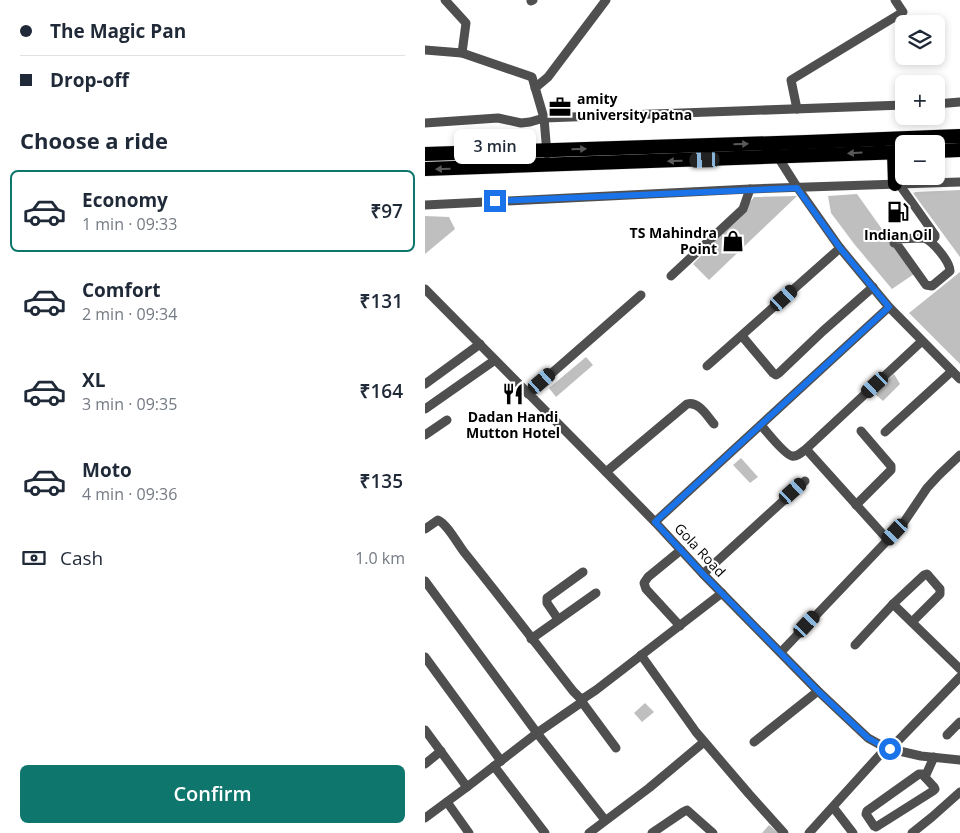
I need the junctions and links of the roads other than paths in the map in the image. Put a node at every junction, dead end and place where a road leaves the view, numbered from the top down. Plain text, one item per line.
1 (445, 0) edge
2 (607, 0) edge
3 (895, 0) edge
4 (425, 50) edge
5 (462, 53) junction
6 (535, 88) junction
7 (960, 102) edge
8 (945, 103) edge
9 (895, 105) edge
10 (797, 109) junction
11 (544, 118) junction
12 (425, 123) edge
13 (960, 136) edge
14 (547, 150) junction
15 (778, 150) junction
16 (960, 150) edge
17 (945, 151) edge
18 (895, 152) edge
19 (425, 154) edge
20 (548, 165) junction
21 (425, 169) edge
22 (945, 182) edge
23 (960, 182) edge
24 (895, 184) edge
25 (898, 185) edge
26 (797, 188) junction
27 (750, 189) junction
28 (425, 205) edge
29 (931, 241) junction
30 (840, 248) junction
31 (671, 276) dead end
32 (873, 287) junction
33 (425, 289) edge
34 (641, 295) dead end
35 (889, 307) junction
36 (742, 336) junction
37 (922, 341) junction
38 (480, 344) junction
39 (495, 360) junction
40 (707, 366) dead end
41 (952, 371) junction
42 (960, 379) edge
43 (425, 384) edge
44 (528, 394) junction
45 (425, 409) edge
46 (447, 420) dead end
47 (714, 424) dead end
48 (761, 425) junction
49 (861, 431) dead end
50 (885, 432) dead end
51 (425, 435) edge
52 (806, 449) junction
53 (960, 455) edge
54 (606, 472) junction
55 (805, 481) dead end
56 (856, 505) junction
57 (655, 522) junction
58 (425, 529) edge
59 (888, 540) junction
60 (681, 550) junction
61 (583, 572) dead end
62 (703, 574) junction
63 (425, 581) edge
64 (595, 593) dead end
65 (722, 593) junction
66 (893, 604) junction
67 (559, 619) junction
68 (912, 622) junction
69 (679, 626) junction
70 (531, 639) junction
71 (855, 645) dead end
72 (781, 652) junction
73 (641, 655) junction
74 (425, 657) edge
75 (960, 668) edge
76 (960, 677) edge
77 (818, 691) junction
78 (583, 700) junction
79 (960, 722) edge
80 (425, 730) edge
81 (537, 733) junction
82 (947, 734) dead end
83 (705, 742) junction
84 (754, 742) dead end
85 (616, 748) dead end
86 (888, 749) junction
87 (441, 751) junction
88 (934, 757) junction
89 (960, 760) edge
90 (425, 764) edge
91 (497, 764) junction
92 (925, 776) junction
93 (467, 787) junction
94 (960, 792) edge
95 (447, 802) junction
96 (833, 807) junction
97 (425, 818) edge
98 (605, 820) junction
99 (469, 833) edge
100 (545, 833) edge
101 (589, 833) edge
102 (652, 833) edge
103 (713, 833) edge
104 (785, 833) edge
105 (809, 833) edge
106 (853, 833) edge
107 (912, 833) edge

1 - 5 street
2 - 6 street
3 - 10 street
4 - 5 street
5 - 6 street
6 - 11 street
7 - 8 street
9 - 10 street
10 - 11 street
11 - 12 street
11 - 14 street
13 - 15 highway
14 -> 15 highway
14 - 19 highway
14 - 20 street
18 -> 15 highway
15 -> 20 highway
15 - 26 street
16 - 17 highway
20 -> 21 highway
22 - 23 street
24 - 26 street
25 - 29 street
26 - 27 street
26 - 30 street
27 - 28 street
27 - 31 street
29 - 29 street
30 - 32 street
30 - 36 street
32 - 35 street
32 - 36 street
33 - 38 street, Gola Road
34 - 44 street
35 - 37 street
35 - 48 street
36 - 40 street
37 - 41 street
37 - 52 street
38 - 39 street, Gola Road
38 - 43 street
39 - 44 street, Gola Road
39 - 45 street
41 - 42 street
41 - 50 street
44 - 54 street, Gola Road
46 - 51 street
47 - 54 street
48 - 52 street
48 - 57 street
49 - 56 street
52 - 56 street
53 - 59 street
54 - 57 street, Gola Road
55 - 62 street
56 - 59 street
57 - 60 street, Gola Road
58 - 70 street
59 - 72 street
60 - 62 street, Gola Road
60 - 69 street
61 - 67 street
62 - 65 street, Gola Road
63 - 81 street
64 - 67 street
65 - 69 street
65 - 72 street, Gola Road
66 - 68 street
66 - 68 street
66 - 71 street
67 - 70 street
68 - 75 street
69 - 73 street
70 - 78 street
72 - 77 street, Gola Road
73 - 78 street
73 - 83 street
74 - 91 street
76 - 86 street
77 - 84 street
77 - 86 street, Gola Road
78 - 81 street
78 - 85 street
79 - 82 street
80 - 87 street
81 - 91 street
81 - 98 street
83 - 98 street
83 - 104 street
86 - 88 street, Gola Road
86 - 96 street
87 - 90 street
87 - 93 street
88 - 89 street, Gola Road
88 - 92 street
91 - 93 street
91 - 100 street
92 - 92 street
93 - 95 street
94 - 107 street
95 - 97 street
95 - 99 street
96 - 105 street
96 - 106 street
98 - 101 street
102 - 103 street

